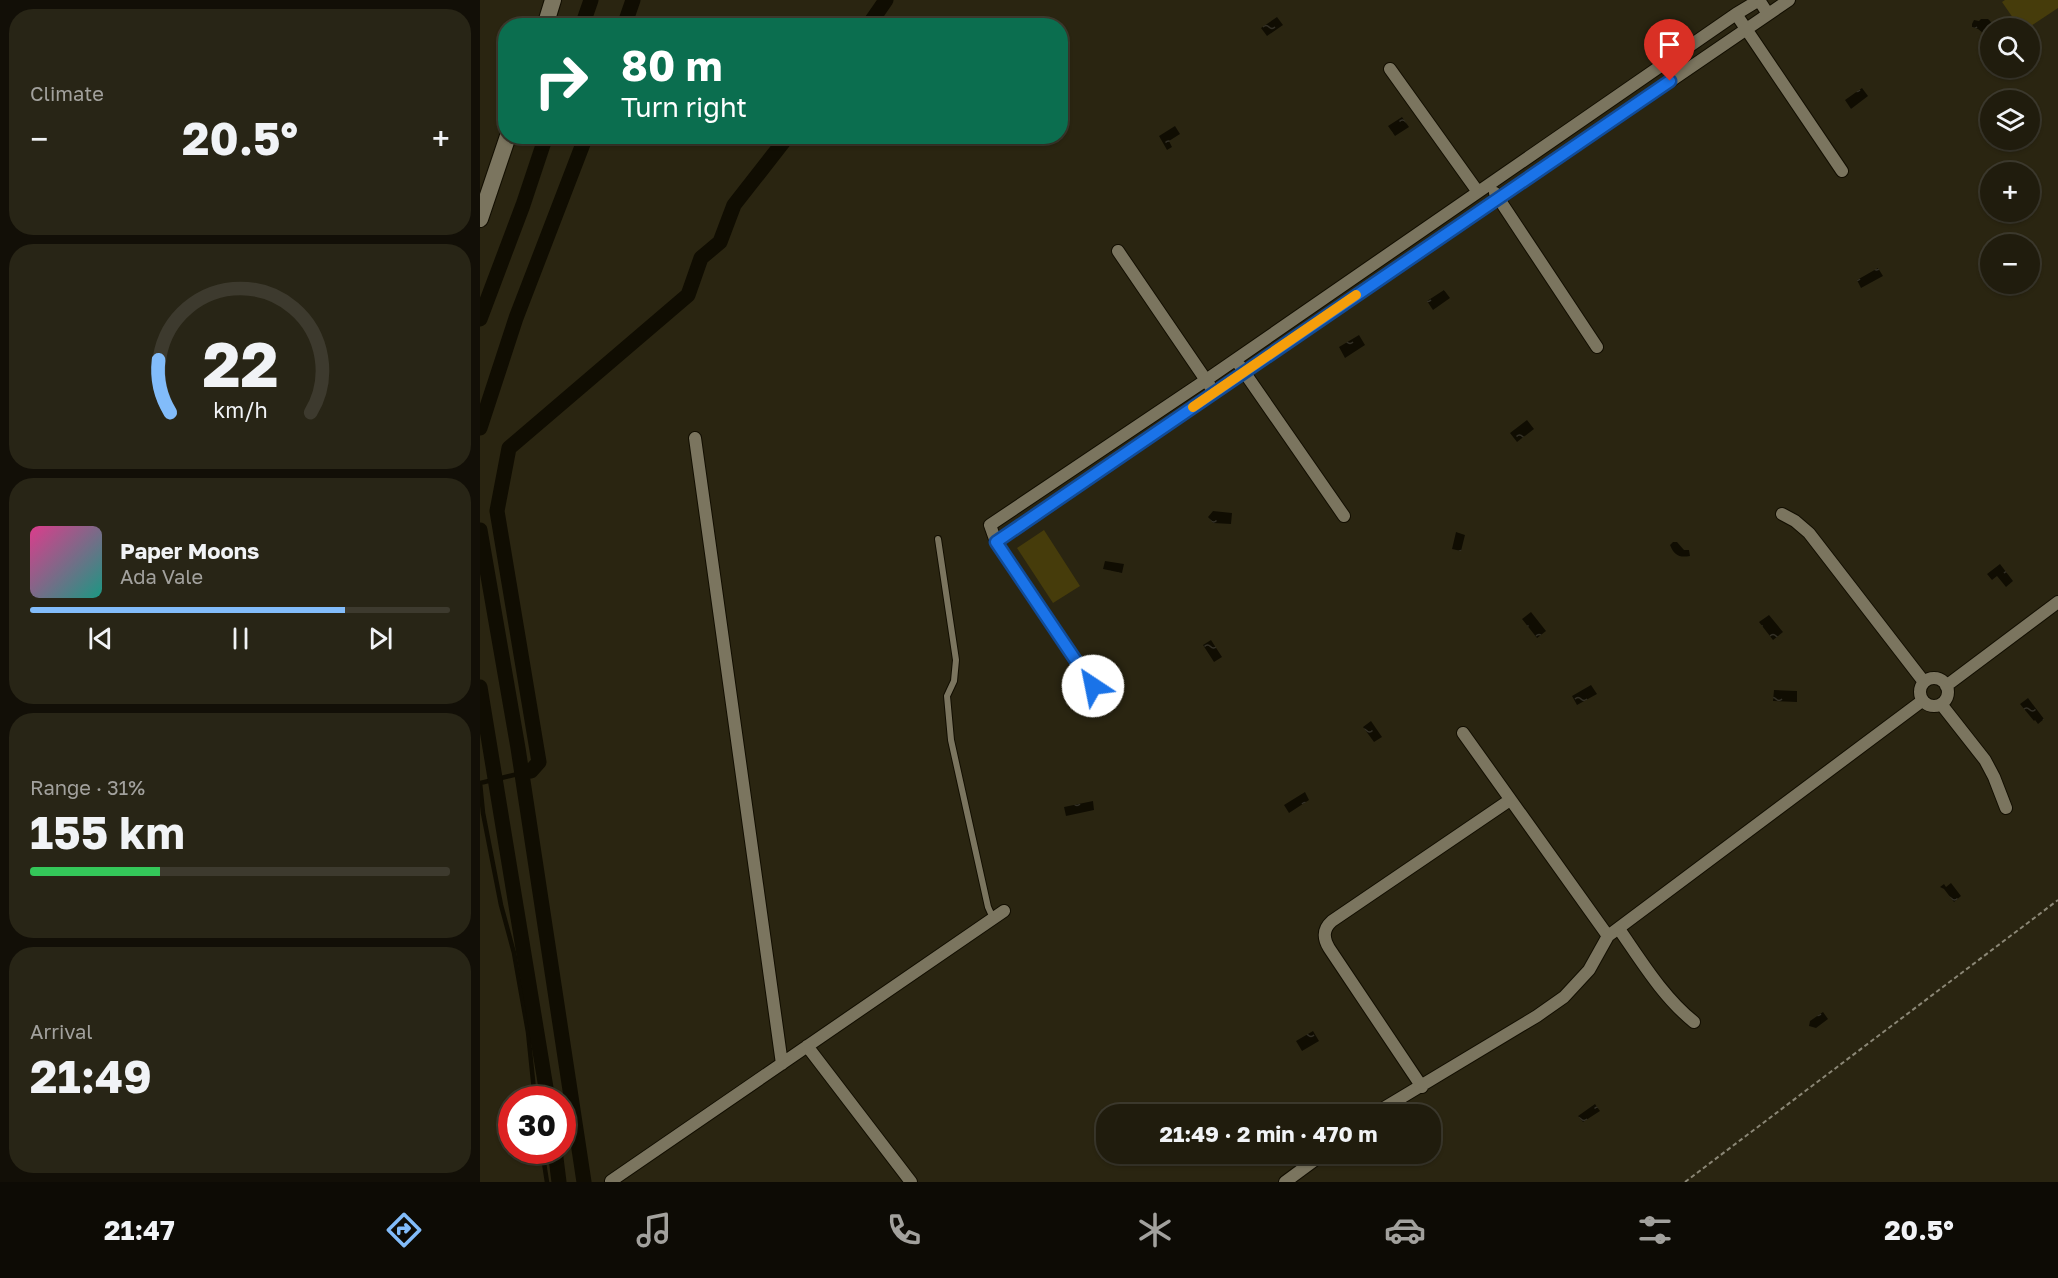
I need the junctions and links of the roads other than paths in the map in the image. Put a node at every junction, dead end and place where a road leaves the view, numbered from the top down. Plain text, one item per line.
1 (554, 0) edge
2 (1759, 0) edge
3 (1789, 0) edge
4 (1736, 14) junction
5 (1768, 14) junction
6 (548, 18) edge
7 (1746, 29) junction
8 (1390, 69) dead end
9 (505, 144) edge
10 (1842, 171) dead end
11 (1489, 185) junction
12 (1478, 192) junction
13 (1498, 198) junction
14 (480, 219) edge
15 (1118, 251) dead end
16 (1597, 347) dead end
17 (1235, 360) junction
18 (1244, 372) junction
19 (1206, 380) junction
20 (1214, 392) junction
21 (695, 438) dead end
22 (1782, 514) dead end
23 (1344, 516) dead end
24 (938, 539) dead end
25 (996, 542) junction
26 (2058, 602) edge
27 (1924, 682) junction
28 (1093, 686) dead end
29 (1946, 686) junction
30 (1923, 701) junction
31 (1941, 704) junction
32 (1463, 733) dead end
33 (1510, 800) junction
34 (2006, 808) dead end
35 (1004, 912) dead end
36 (993, 919) junction
37 (1619, 929) junction
38 (1608, 936) junction
39 (1694, 1022) dead end
40 (807, 1046) junction
41 (782, 1064) junction
42 (1422, 1087) junction
43 (1390, 1104) edge
44 (1309, 1164) edge
45 (610, 1181) edge
46 (911, 1182) edge
47 (1285, 1182) edge

1 - 6 main road
2 - 4 street
2 - 5 street
3 - 5 street
4 - 7 street
4 - 11 street
5 - 7 street
7 - 10 street
7 - 13 street
8 - 12 street
9 - 14 main road
11 - 12 street
11 - 13 street
12 - 17 street
13 - 16 street
13 - 18 street
15 - 19 street
17 - 18 street
17 - 19 street
18 - 20 street
18 - 23 street
19 - 20 street
19 - 25 street
20 - 25 street
21 - 41 street
22 - 27 street
24 - 36 lane
25 - 28 street
26 - 29 street
27 - 29 street
27 - 30 street
29 - 31 street
30 - 31 street
30 - 37 street
31 - 34 street
32 - 33 street
33 - 38 street
33 - 42 street
35 - 36 street
36 - 40 street
37 - 38 street
37 - 39 street
38 - 42 street
40 - 41 street
40 - 46 street
41 - 45 street
42 - 43 street
44 - 47 street

